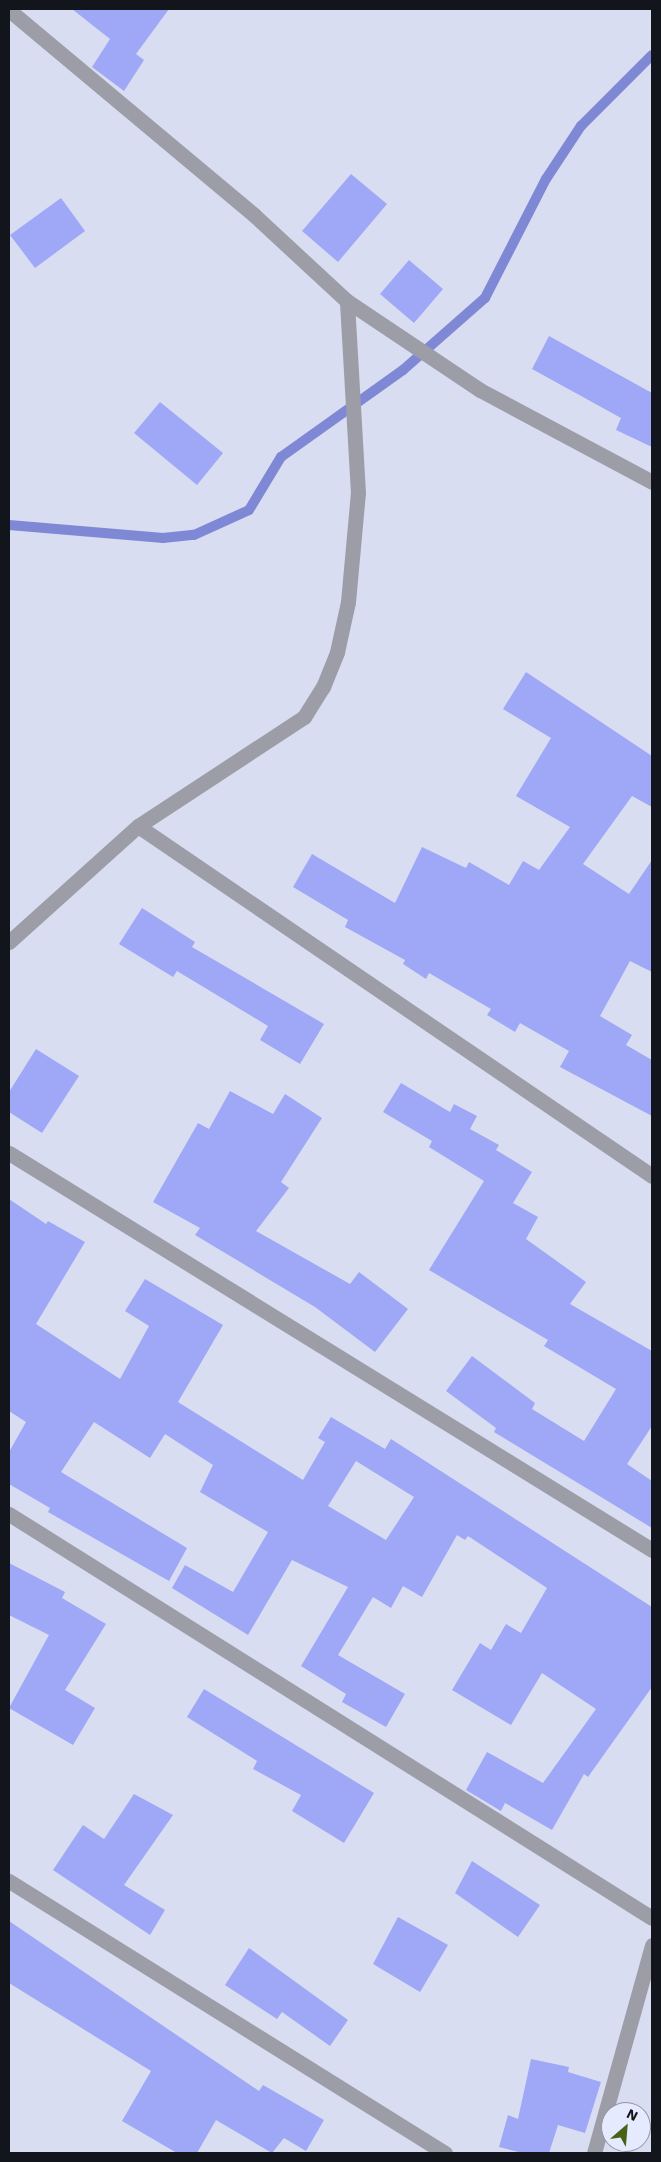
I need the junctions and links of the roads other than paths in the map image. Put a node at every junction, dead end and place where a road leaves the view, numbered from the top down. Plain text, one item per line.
1 (9, 10) edge
2 (347, 302) junction
3 (652, 482) edge
4 (138, 826) junction
5 (9, 942) edge
6 (9, 1153) edge
7 (652, 1176) edge
8 (9, 1514) edge
9 (652, 1550) edge
10 (9, 1881) edge
11 (652, 1918) edge
12 (652, 1945) edge
13 (445, 2153) edge
14 (594, 2153) edge

1 - 2 street
2 - 3 street
2 - 4 street
4 - 5 street
4 - 7 street
6 - 9 street
8 - 11 street
10 - 13 street
12 - 14 street

